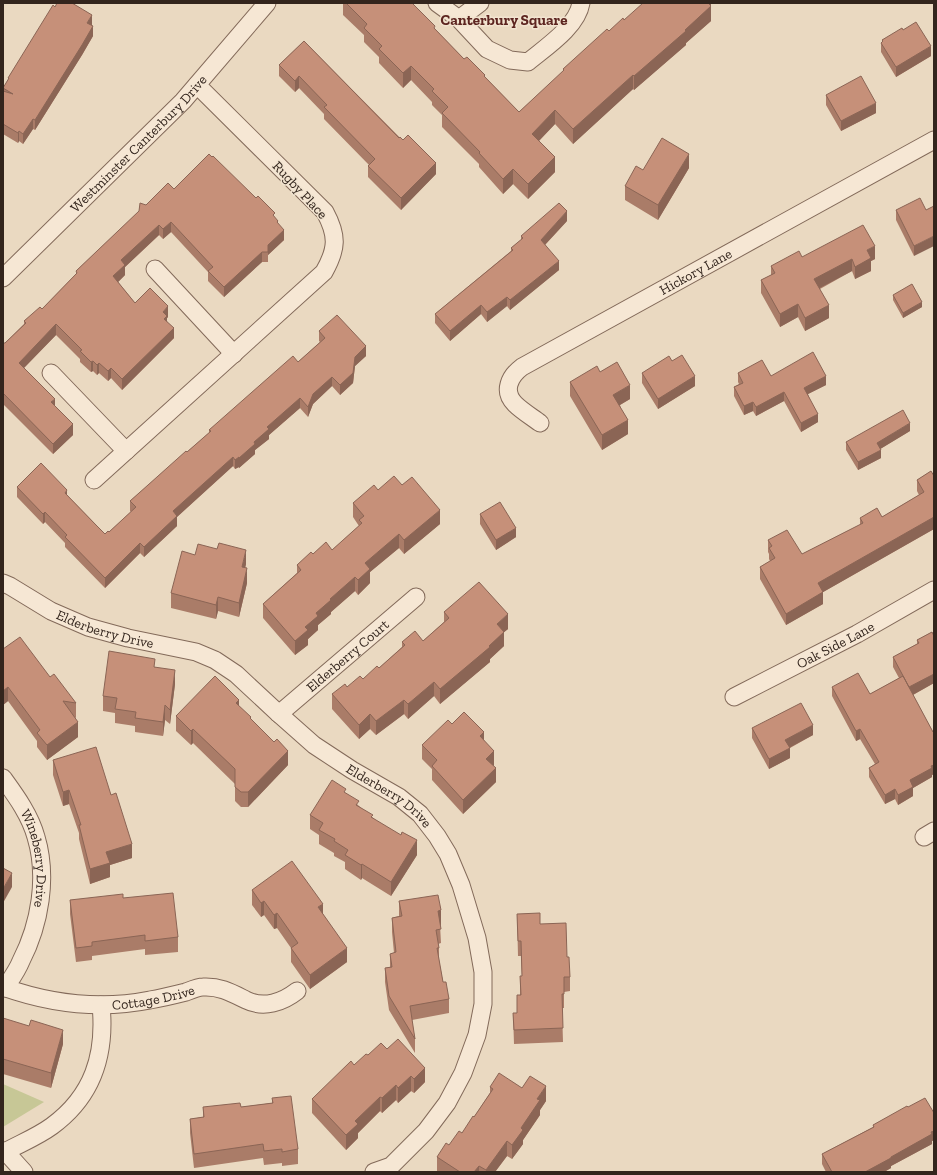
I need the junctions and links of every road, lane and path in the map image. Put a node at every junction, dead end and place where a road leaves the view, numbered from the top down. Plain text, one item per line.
1 (267, 3) edge
2 (437, 3) edge
3 (480, 3) edge
4 (581, 3) edge
5 (459, 19) junction
6 (197, 85) junction
7 (934, 140) edge
8 (155, 270) dead end
9 (3, 278) edge
10 (234, 354) junction
11 (51, 373) dead end
12 (540, 423) dead end
13 (126, 451) junction
14 (94, 480) dead end
15 (3, 583) edge
16 (934, 590) edge
17 (416, 597) dead end
18 (734, 697) dead end
19 (279, 714) junction
20 (3, 778) edge
21 (4, 987) edge
22 (297, 991) dead end
23 (101, 1005) junction
24 (4, 1152) edge
25 (24, 1172) edge
26 (374, 1172) edge

1 - 6 street, Westminster Canterbury Drive
2 - 5 street
3 - 5 street
4 - 5 street
6 - 9 street, Westminster Canterbury Drive
6 - 10 street, Rugby Place
7 - 12 street, Hickory Lane
8 - 10 street
10 - 13 street, Rugby Place
11 - 13 street
13 - 14 street, Rugby Place
15 - 19 street, Elderberry Drive
16 - 18 street, Oak Side Lane
17 - 19 street, Elderberry Court
19 - 26 street, Elderberry Drive
20 - 21 street, Wineberry Drive
21 - 23 street, Cottage Drive
22 - 23 street, Cottage Drive
23 - 24 street
24 - 25 street

